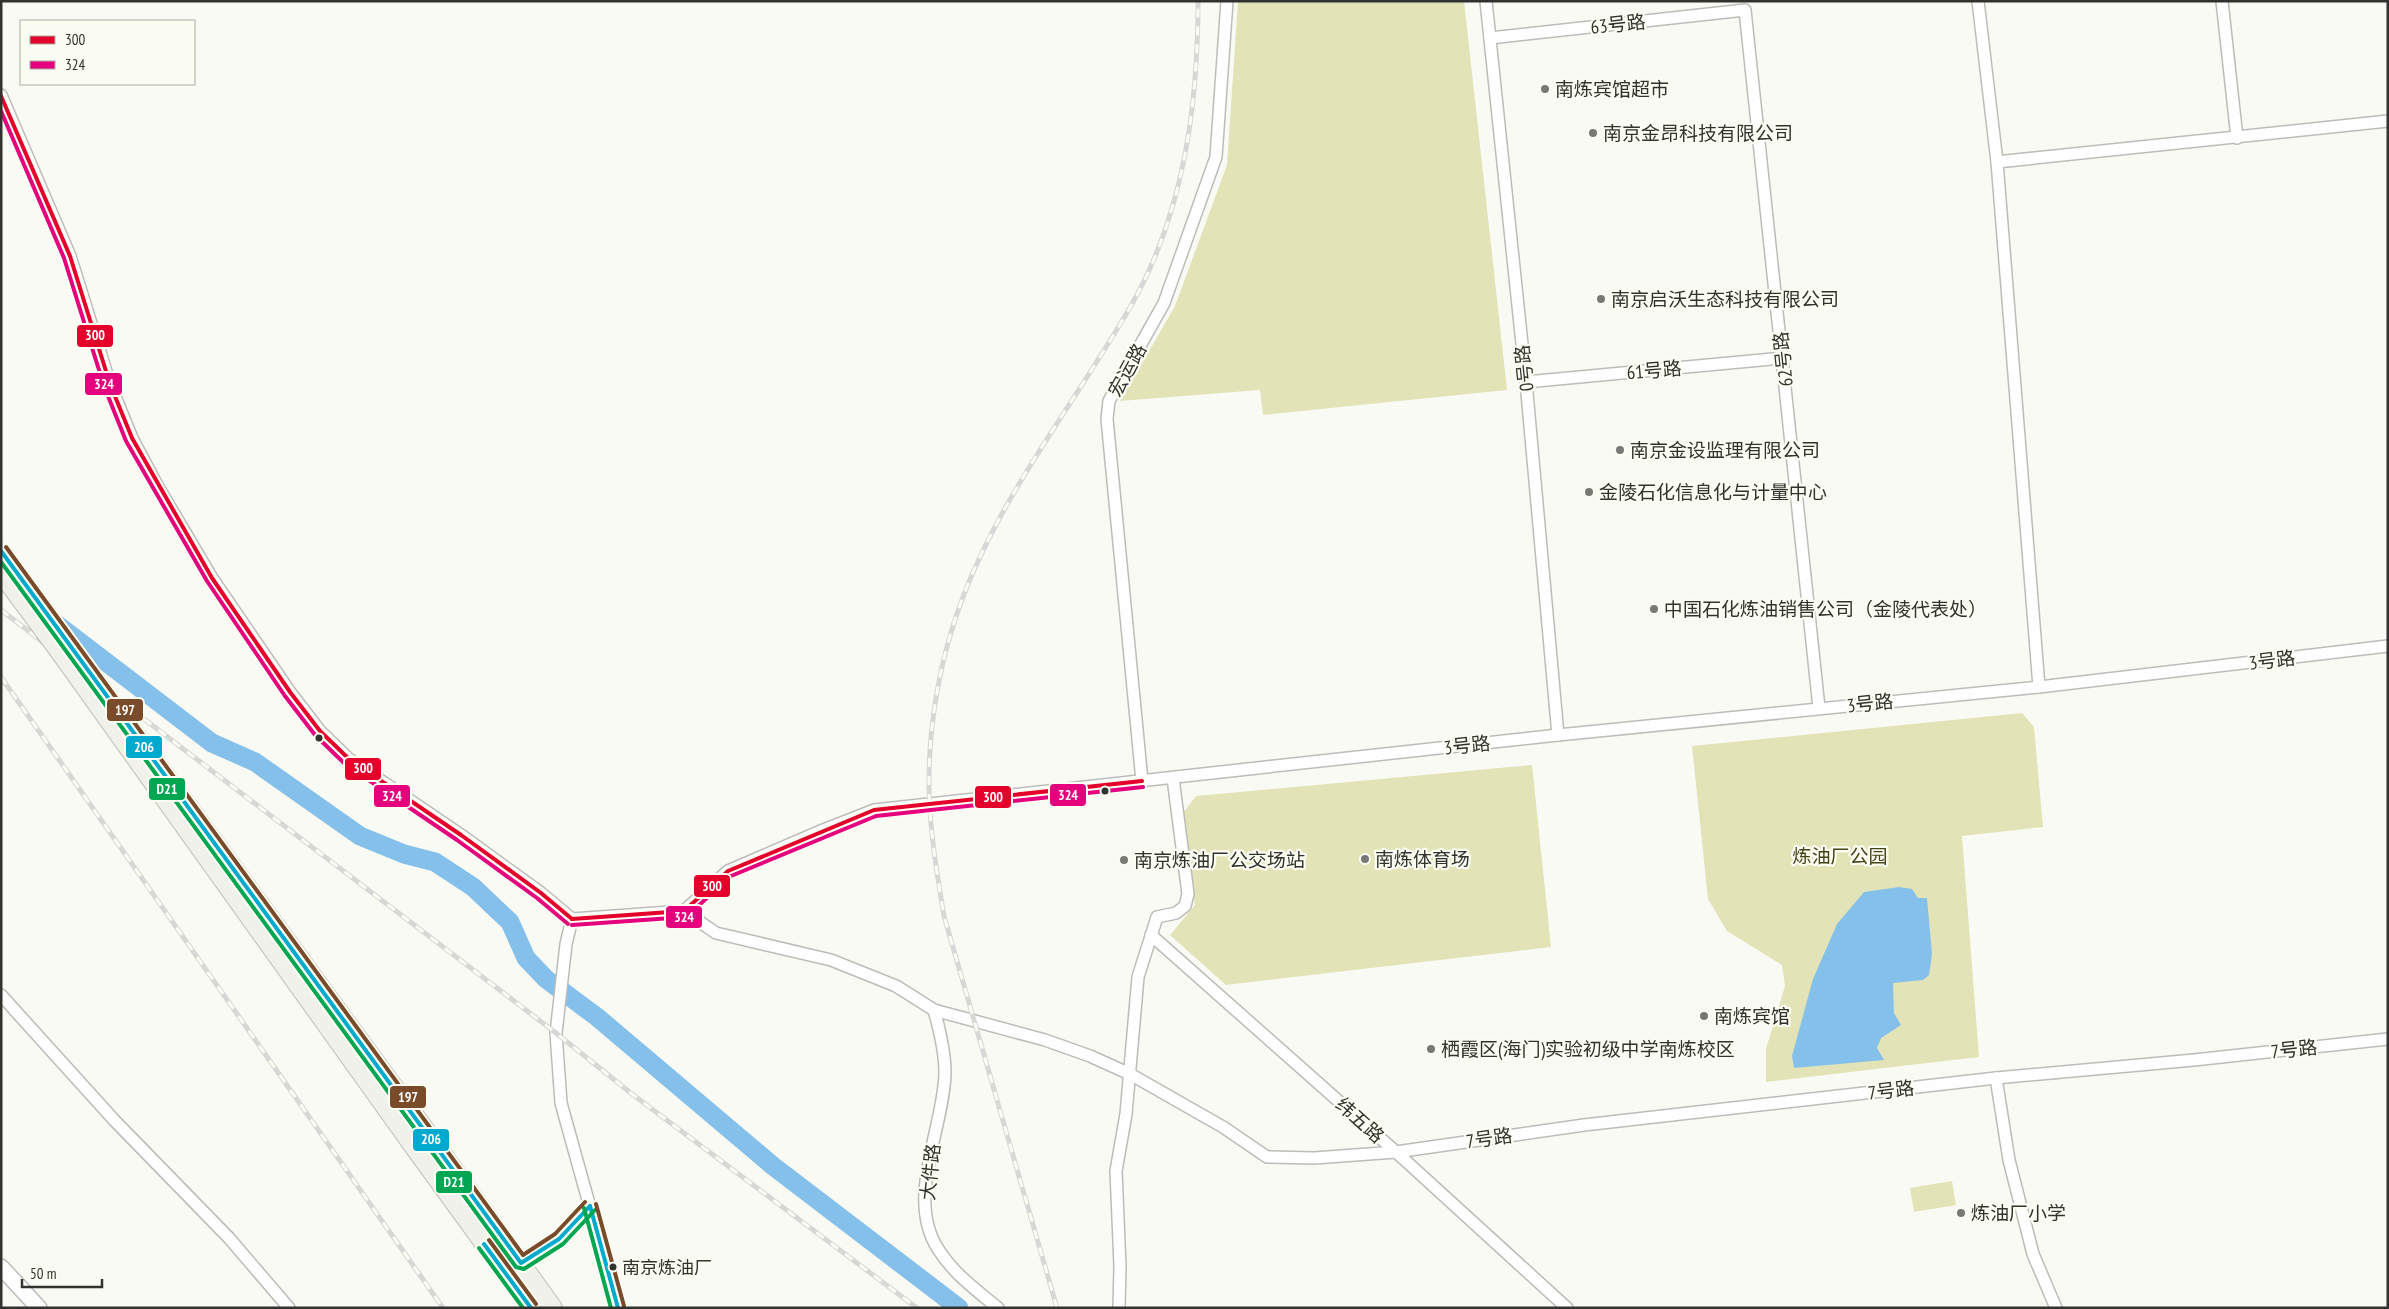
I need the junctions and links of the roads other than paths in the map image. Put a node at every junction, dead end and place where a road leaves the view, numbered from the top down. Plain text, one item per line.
1 (1227, 1) edge
2 (1486, 1) edge
3 (1978, 1) edge
4 (2222, 1) edge
5 (1745, 10) joint
6 (1490, 38) junction
7 (1, 95) edge
8 (2388, 121) edge
9 (2237, 138) junction
10 (1997, 162) junction
11 (1782, 358) junction
12 (1526, 382) junction
13 (1, 551) edge
14 (1, 573) edge
15 (2388, 646) edge
16 (2039, 686) junction
17 (1820, 708) junction
18 (1558, 735) junction
19 (1173, 778) junction
20 (1142, 781) junction
21 (684, 911) junction
22 (572, 919) junction
23 (1151, 935) junction
24 (1, 995) edge
25 (934, 1010) junction
26 (2388, 1039) edge
27 (1130, 1074) junction
28 (1996, 1078) junction
29 (1396, 1152) junction
30 (590, 1206) junction
31 (521, 1262) junction
32 (1, 1267) edge
33 (507, 1275) junction
34 (39, 1308) edge
35 (289, 1308) edge
36 (531, 1308) edge
37 (554, 1308) edge
38 (618, 1308) edge
39 (998, 1308) edge
40 (1119, 1308) edge
41 (1567, 1308) edge
42 (2056, 1308) edge

1 - 20 street, 宏运路
2 - 6 street, 0号路
3 - 10 street
4 - 9 street
5 - 6 street, 63号路
5 - 11 street, 62号路
6 - 12 street, 0号路
7 - 22 street
8 - 9 street
9 - 10 street
10 - 16 street
11 - 12 street, 61号路
11 - 17 street, 62号路
12 - 18 street, 0号路
13 - 31 main road, bridge
14 - 33 main road, bridge
15 - 16 street, 3号路
16 - 17 street, 3号路
17 - 18 street, 3号路
18 - 19 street, 3号路
19 - 20 street, 3号路
19 - 23 street
20 - 21 street, 3号路
21 - 22 street
21 - 25 street, 7号路
22 - 30 street
23 - 27 street
23 - 29 street, 纬五路
24 - 35 street
25 - 27 street, 7号路
25 - 39 street, 大件路
26 - 28 street, 7号路
27 - 29 street, 7号路
27 - 40 street
28 - 29 street, 7号路
28 - 42 street
29 - 41 street, 纬五路
30 - 31 street
30 - 38 street
31 - 33 street
31 - 37 main road
32 - 34 street
33 - 36 main road

